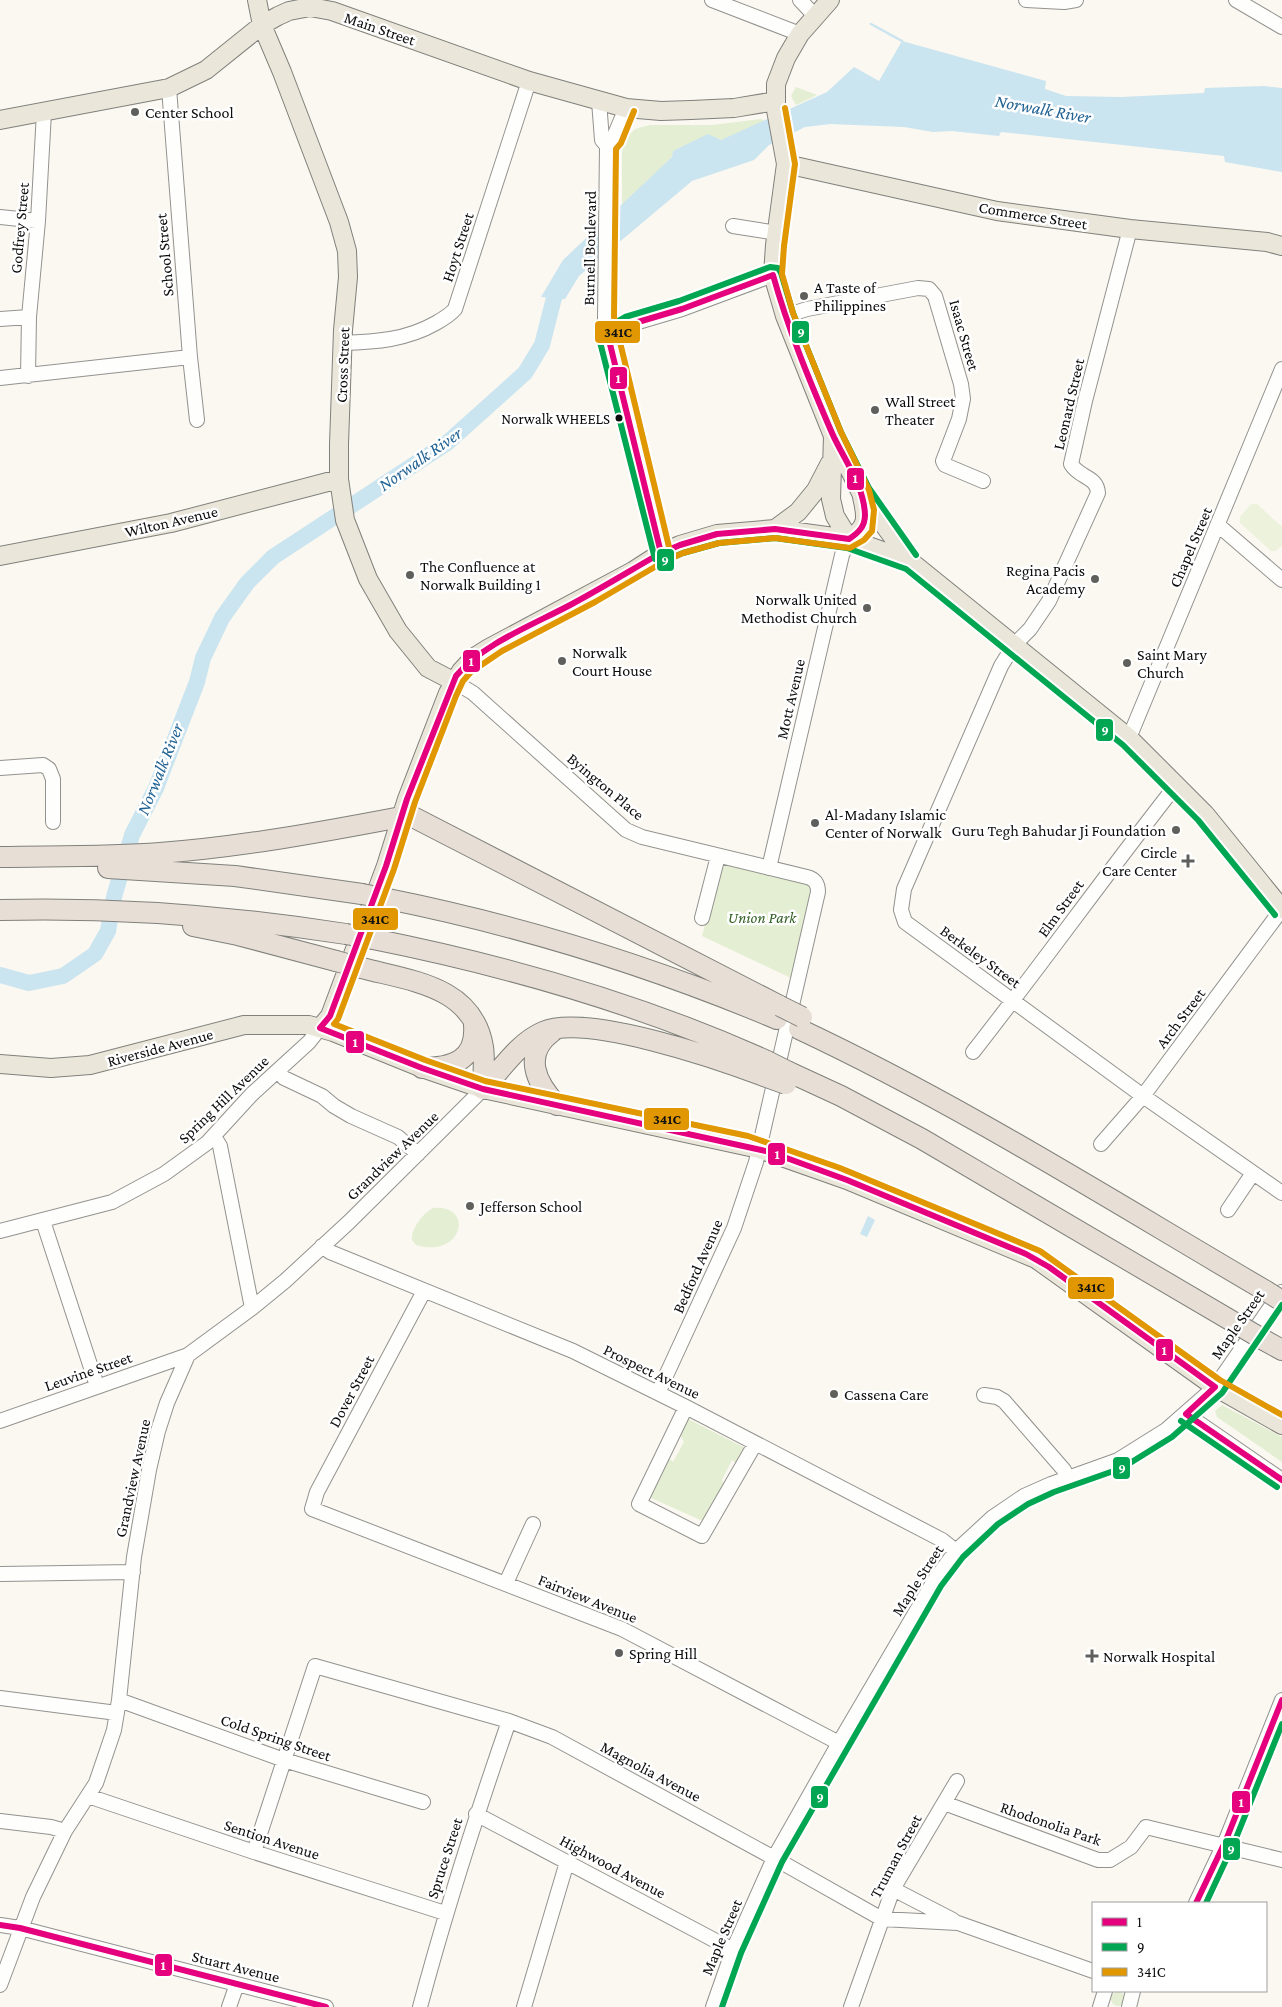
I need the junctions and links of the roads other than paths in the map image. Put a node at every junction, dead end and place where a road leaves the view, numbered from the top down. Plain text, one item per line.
1 (257, 0) edge
2 (712, 0) edge
3 (800, 0) edge
4 (830, 0) edge
5 (1026, 0) edge
6 (1076, 0) edge
7 (1236, 0) edge
8 (307, 4) edge
9 (815, 16) junction
10 (262, 25) junction
11 (1282, 27) edge
12 (800, 34) junction
13 (529, 80) junction
14 (169, 88) junction
15 (598, 101) junction
16 (776, 105) junction
17 (626, 108) junction
18 (44, 112) junction
19 (0, 120) edge
20 (607, 146) junction
21 (785, 156) junction
22 (0, 216) edge
23 (38, 221) junction
24 (733, 226) dead end
25 (1130, 229) junction
26 (777, 233) junction
27 (1282, 246) edge
28 (774, 275) junction
29 (785, 316) junction
30 (28, 317) junction
31 (0, 319) edge
32 (608, 336) junction
33 (342, 343) junction
34 (190, 357) junction
35 (1282, 369) edge
36 (28, 376) junction
37 (0, 378) edge
38 (197, 420) dead end
39 (833, 436) junction
40 (831, 460) junction
41 (983, 481) dead end
42 (340, 488) junction
43 (861, 493) junction
44 (1218, 525) junction
45 (775, 529) junction
46 (849, 539) junction
47 (661, 553) junction
48 (0, 556) edge
49 (910, 561) junction
50 (1282, 580) edge
51 (1014, 645) junction
52 (453, 681) junction
53 (1129, 738) junction
54 (0, 768) edge
55 (1177, 784) junction
56 (401, 817) junction
57 (53, 822) dead end
58 (718, 856) junction
59 (0, 857) edge
60 (74, 862) junction
61 (0, 867) edge
62 (769, 868) junction
63 (818, 885) joint
64 (1282, 909) edge
65 (0, 910) edge
66 (151, 916) junction
67 (702, 918) dead end
68 (1013, 1001) junction
69 (778, 1012) junction
70 (474, 1021) junction
71 (320, 1028) junction
72 (560, 1028) junction
73 (973, 1052) dead end
74 (0, 1064) edge
75 (422, 1068) junction
76 (765, 1069) junction
77 (278, 1071) junction
78 (483, 1089) junction
79 (1143, 1096) junction
80 (557, 1105) junction
81 (214, 1136) junction
82 (1101, 1144) dead end
83 (759, 1148) junction
84 (418, 1154) junction
85 (1252, 1173) junction
86 (1282, 1193) edge
87 (1228, 1210) dead end
88 (43, 1221) junction
89 (0, 1231) edge
90 (322, 1246) junction
91 (424, 1291) junction
92 (1277, 1294) edge
93 (252, 1308) junction
94 (1282, 1350) edge
95 (188, 1355) junction
96 (97, 1386) junction
97 (1215, 1387) junction
98 (658, 1394) junction
99 (984, 1395) dead end
100 (686, 1407) junction
101 (1186, 1414) junction
102 (0, 1421) edge
103 (1282, 1425) edge
104 (756, 1444) junction
105 (1067, 1478) junction
106 (1282, 1480) edge
107 (312, 1509) joint
108 (533, 1524) dead end
109 (956, 1550) junction
110 (133, 1572) junction
111 (0, 1574) edge
112 (506, 1583) junction
113 (0, 1698) edge
114 (1282, 1700) edge
115 (118, 1706) junction
116 (509, 1721) junction
117 (839, 1743) junction
118 (284, 1760) junction
119 (957, 1781) dead end
120 (88, 1796) junction
121 (423, 1802) dead end
122 (944, 1803) junction
123 (476, 1814) junction
124 (0, 1821) edge
125 (65, 1831) junction
126 (1224, 1845) junction
127 (254, 1852) junction
128 (774, 1858) junction
129 (1282, 1860) edge
130 (567, 1862) junction
131 (894, 1889) junction
132 (1196, 1902) edge
133 (445, 1913) junction
134 (882, 1919) junction
135 (958, 1923) junction
136 (0, 1925) edge
137 (20, 1928) junction
138 (733, 1950) junction
139 (1092, 1971) edge
140 (237, 1984) junction
141 (0, 1985) edge
142 (1105, 1992) edge
143 (1133, 1992) edge
144 (229, 2007) edge
145 (326, 2007) edge
146 (420, 2007) edge
147 (524, 2007) edge
148 (713, 2007) edge
149 (851, 2007) edge
150 (1100, 2007) edge
151 (1129, 2007) edge

1 - 10 main road, Cross Street
2 - 12 street
3 - 9 street
4 - 9 main road
5 - 6 street
7 - 11 street
8 - 10 main road, Main Street
8 - 13 main road, Main Street
9 - 12 main road
10 - 14 main road, Main Street
10 - 33 main road, Cross Street
12 - 16 main road
13 - 15 main road, Main Street
13 - 33 street, Hoyt Street
14 - 18 main road, Main Street
14 - 34 street, School Street
15 - 17 main road, Main Street
15 - 20 street, Burnell Boulevard
16 - 17 main road, Main Street
16 - 21 main road
17 - 20 street, Burnell Boulevard
18 - 19 main road, Main Street
18 - 23 street, Godfrey Street
20 - 32 street, Burnell Boulevard
21 - 25 main road, Commerce Street
21 - 26 main road
22 - 23 street
23 - 30 street, Godfrey Street
24 - 26 street
25 - 27 main road, Commerce Street
25 - 51 street, Leonard Street
26 - 28 main road
28 - 29 main road
28 - 32 street
29 - 39 main road
29 - 41 street, Isaac Street
30 - 31 street
30 - 36 street, Godfrey Street
32 - 47 street, Burnell Boulevard
33 - 42 main road, Cross Street
34 - 36 street
34 - 38 street, School Street
35 - 44 street, Chapel Street
36 - 37 street
39 - 40 main road
39 - 43 main road
40 - 45 main road
40 - 46 main road
42 - 48 main road, Wilton Avenue
42 - 52 main road, Cross Street
43 - 46 main road
43 - 49 main road
44 - 50 street
44 - 53 street, Chapel Street
45 - 46 main road
45 - 47 main road
46 - 49 main road
46 - 62 street, Mott Avenue
47 - 52 main road
49 - 51 main road
51 - 53 main road
51 - 68 street, Berkeley Street
52 - 56 main road
52 - 58 street, Byington Place
53 - 55 main road
54 - 57 street
55 - 64 main road
55 - 68 street, Elm Street
56 - 60 highway
56 - 69 highway
56 - 71 main road
58 - 62 street, Byington Place
58 - 67 street
59 - 60 highway
60 - 61 highway
60 - 69 highway, bridge
62 - 63 street, Byington Place
63 - 83 street, Bedford Avenue
64 - 79 street, Arch Street
65 - 66 highway
66 - 70 highway, bridge
66 - 76 highway, bridge
68 - 73 street, Elm Street
68 - 79 street, Berkeley Street
69 - 92 highway
70 - 75 highway
70 - 78 highway
71 - 74 main road, Riverside Avenue
71 - 75 main road, Riverside Avenue
71 - 77 street, Spring Hill Avenue
72 - 76 highway
72 - 78 highway
72 - 80 highway
75 - 78 main road, Riverside Avenue
76 - 94 highway, bridge
77 - 81 street, Spring Hill Avenue
77 - 84 street
78 - 80 main road, Riverside Avenue
78 - 84 street, Grandview Avenue
79 - 82 street, Arch Street
79 - 85 street, Berkeley Street
80 - 83 main road, Riverside Avenue
81 - 88 street, Spring Hill Avenue
81 - 93 street
83 - 97 main road, Riverside Avenue
83 - 98 street, Bedford Avenue
84 - 90 street, Grandview Avenue
85 - 86 street, Berkeley Street
85 - 87 street
88 - 89 street, Spring Hill Avenue
88 - 96 street
90 - 91 street, Prospect Avenue
90 - 93 street, Grandview Avenue
91 - 98 street, Prospect Avenue
91 - 107 street, Dover Street
92 - 97 street, Maple Street
93 - 95 street, Grandview Avenue
95 - 96 street, Leuvine Street
95 - 110 street, Grandview Avenue
96 - 102 street, Leuvine Street
97 - 101 street, Maple Street
97 - 103 main road, Riverside Avenue
98 - 100 street, Prospect Avenue
99 - 105 street
100 - 104 street, Prospect Avenue
100 - 104 street
101 - 105 street, Maple Street
101 - 106 street
104 - 109 street, Prospect Avenue
105 - 109 street, Maple Street
107 - 112 street, Fairview Avenue
108 - 112 street
109 - 117 street, Maple Street
110 - 111 street
110 - 115 street, Grandview Avenue
112 - 117 street, Fairview Avenue
113 - 115 street, Cold Spring Street
114 - 126 street
115 - 118 street, Cold Spring Street
115 - 120 street, Grandview Avenue
116 - 118 street, Magnolia Avenue
116 - 123 street, Spruce Street
116 - 128 street, Magnolia Avenue
117 - 128 street, Maple Street
118 - 121 street, Cold Spring Street
118 - 127 street
119 - 122 street, Truman Street
120 - 125 street, Grandview Avenue
120 - 127 street, Sention Avenue
122 - 126 street, Rhodonolia Park
122 - 131 street, Truman Street
123 - 130 street, Highwood Avenue
123 - 133 street, Spruce Street
124 - 125 street
125 - 137 street, Grandview Avenue
126 - 129 street
126 - 132 street
127 - 133 street, Sention Avenue
128 - 134 street, Magnolia Avenue
128 - 138 street, Maple Street
130 - 138 street, Highwood Avenue
130 - 147 street
131 - 134 street, Truman Street
131 - 135 street, Magnolia Avenue
133 - 146 street, Spruce Street
134 - 135 street, Magnolia Avenue
134 - 149 street, Truman Street
135 - 139 street, Magnolia Avenue
136 - 137 street, Stuart Avenue
137 - 140 street, Stuart Avenue
137 - 141 street, Grandview Avenue
138 - 148 street, Maple Street
140 - 144 street
140 - 145 street, Stuart Avenue
142 - 150 street
143 - 151 street

